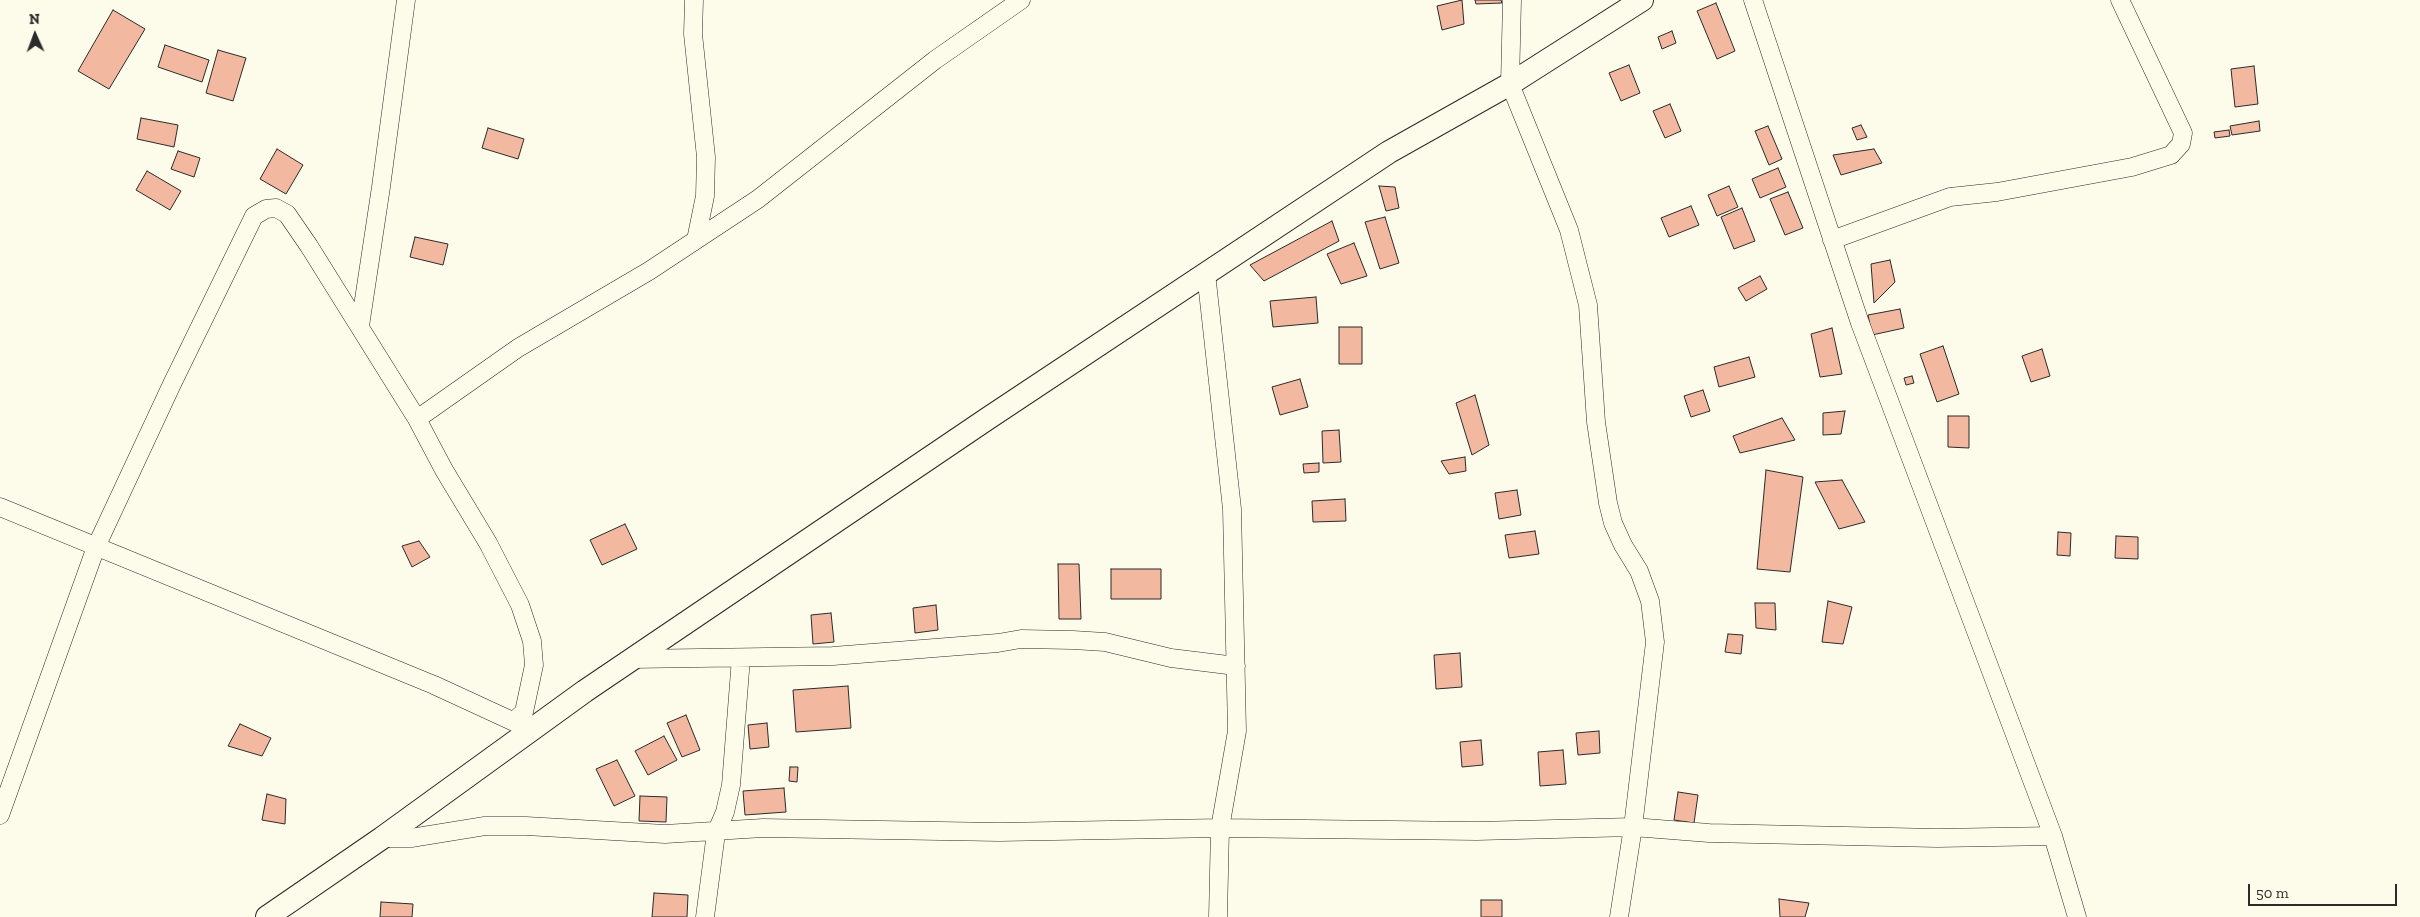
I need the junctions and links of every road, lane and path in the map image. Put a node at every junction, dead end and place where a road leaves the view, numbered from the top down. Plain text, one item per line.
1 (406, 0) edge
2 (694, 0) edge
3 (1021, 0) edge
4 (1512, 0) edge
5 (1642, 0) edge
6 (1753, 0) edge
7 (2120, 0) edge
8 (1510, 84) junction
9 (696, 240) junction
10 (1832, 240) junction
11 (1206, 273) junction
12 (360, 326) junction
13 (418, 419) junction
14 (0, 507) edge
15 (96, 547) junction
16 (741, 658) junction
17 (632, 659) junction
18 (1236, 666) junction
19 (522, 725) junction
20 (0, 815) edge
21 (1220, 828) junction
22 (1633, 828) junction
23 (716, 833) junction
24 (2053, 836) junction
25 (382, 838) junction
26 (267, 917) edge
27 (706, 917) edge
28 (1218, 917) edge
29 (1619, 917) edge
30 (2077, 917) edge

1 - 12 street
2 - 9 street
3 - 9 street
4 - 8 street
5 - 8 street
6 - 10 street
7 - 10 street
8 - 11 street
8 - 22 street
9 - 13 street
10 - 24 street
11 - 17 street
11 - 18 street
12 - 13 street
12 - 15 street
13 - 19 street
14 - 15 street
15 - 19 street
15 - 20 street
16 - 17 street
16 - 18 street
16 - 23 street
17 - 19 street
18 - 21 street
19 - 25 street
21 - 22 street
21 - 23 street
21 - 28 street
22 - 24 street
22 - 29 street
23 - 25 street
23 - 27 street
24 - 30 street
25 - 26 street

